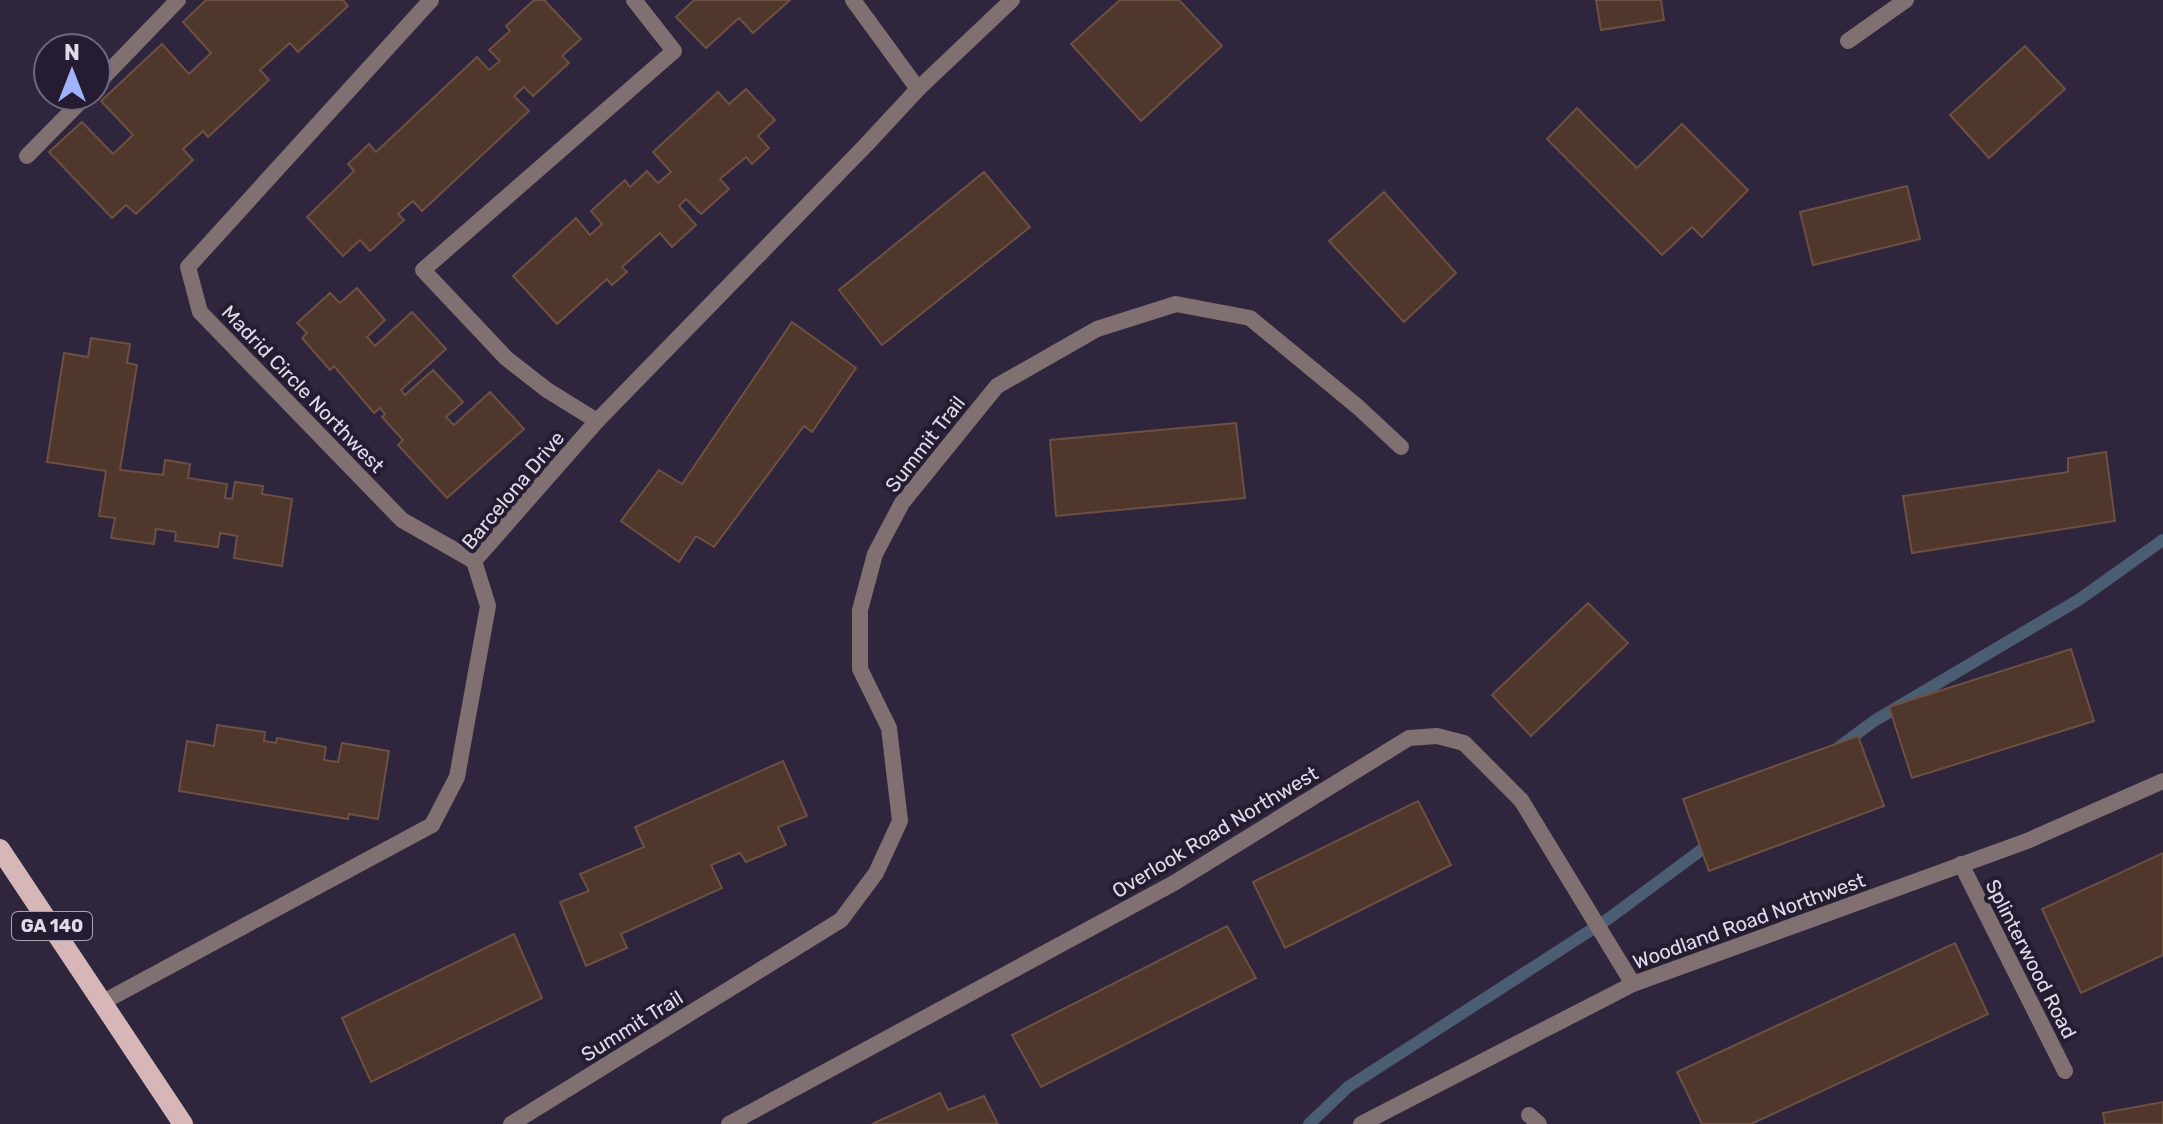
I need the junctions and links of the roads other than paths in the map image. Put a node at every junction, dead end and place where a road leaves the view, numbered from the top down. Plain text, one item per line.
1 (178, 0) edge
2 (431, 0) edge
3 (634, 0) edge
4 (853, 0) edge
5 (1012, 0) edge
6 (1906, 0) edge
7 (1848, 41) dead end
8 (112, 68) edge
9 (918, 89) junction
10 (70, 112) edge
11 (27, 156) dead end
12 (597, 421) junction
13 (1401, 447) dead end
14 (474, 561) junction
15 (2163, 781) edge
16 (0, 849) edge
17 (1961, 864) junction
18 (1633, 984) junction
19 (103, 1002) junction
20 (2065, 1071) dead end
21 (183, 1124) edge
22 (511, 1124) edge
23 (729, 1124) edge
24 (1361, 1124) edge

1 - 8 street
2 - 14 street, Madrid Circle Northwest
3 - 12 street
4 - 9 street
5 - 9 street, Barcelona Drive
6 - 7 street
9 - 12 street, Barcelona Drive
10 - 11 street
12 - 14 street, Barcelona Drive
13 - 22 street, Summit Trail
14 - 19 street, Barcelona Drive
15 - 17 street, Woodland Road Northwest
16 - 19 main road, GA 140
17 - 18 street, Woodland Road Northwest
17 - 20 street, Splinterwood Road
18 - 23 street, Overlook Road Northwest
18 - 24 street, Woodland Road Northwest
19 - 21 main road, GA 140

